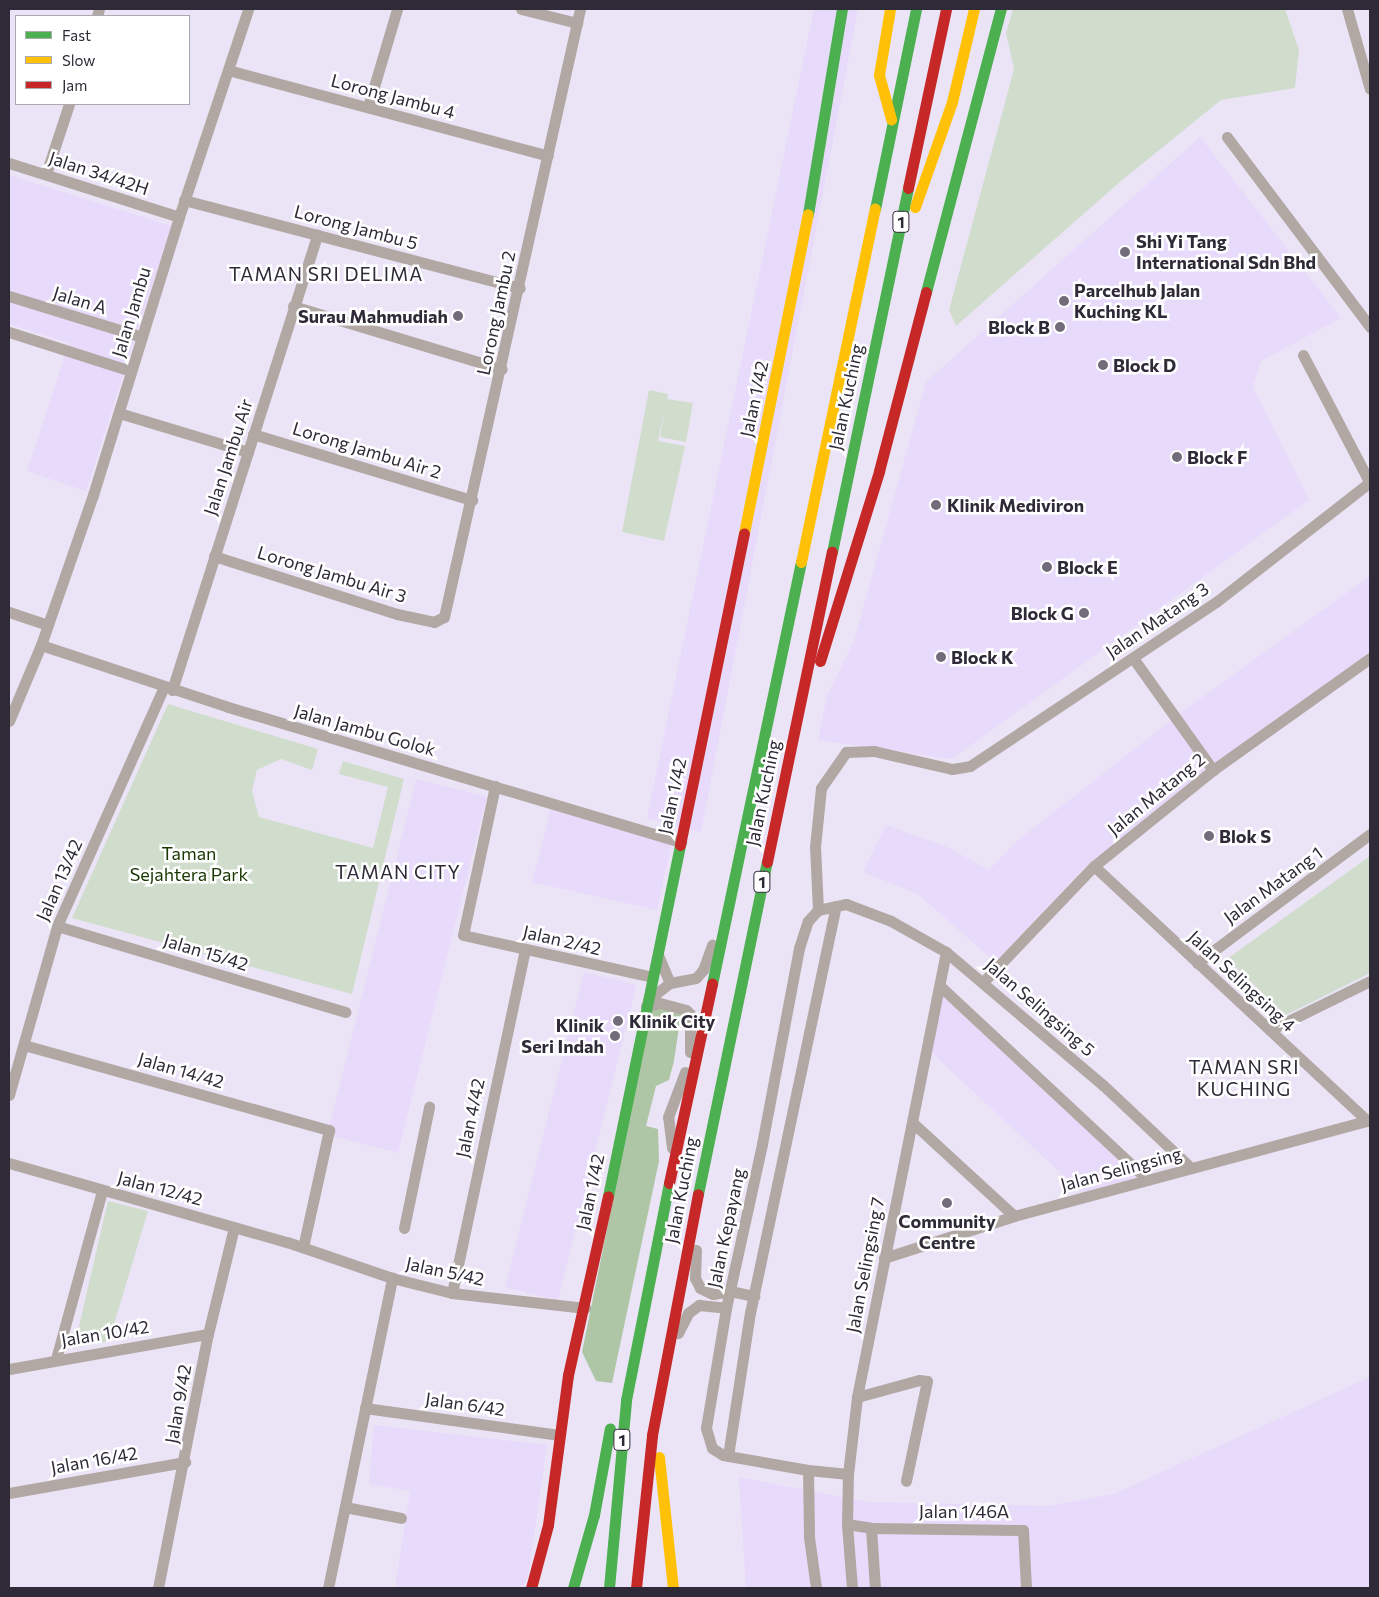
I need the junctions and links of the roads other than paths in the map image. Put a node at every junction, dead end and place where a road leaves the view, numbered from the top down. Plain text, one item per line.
1 (248, 9) edge
2 (397, 9) edge
3 (521, 9) edge
4 (580, 9) edge
5 (842, 9) edge
6 (890, 9) edge
7 (916, 9) edge
8 (946, 9) edge
9 (974, 9) edge
10 (1001, 9) edge
11 (1347, 9) edge
12 (577, 23) junction
13 (228, 70) junction
14 (1370, 90) edge
15 (69, 105) edge
16 (368, 107) junction
17 (892, 122) junction
18 (1228, 137) dead end
19 (548, 156) junction
20 (9, 162) edge
21 (46, 174) junction
22 (184, 200) junction
23 (179, 216) junction
24 (899, 229) junction
25 (317, 235) junction
26 (520, 288) junction
27 (9, 296) edge
28 (293, 306) junction
29 (1370, 327) edge
30 (9, 332) edge
31 (142, 337) junction
32 (1303, 355) dead end
33 (502, 369) junction
34 (131, 371) junction
35 (119, 413) junction
36 (253, 434) junction
37 (248, 452) junction
38 (1370, 483) edge
39 (472, 500) junction
40 (214, 556) junction
41 (9, 612) edge
42 (440, 622) joint
43 (48, 625) junction
44 (41, 645) junction
45 (1133, 658) junction
46 (1370, 658) edge
47 (168, 688) junction
48 (9, 720) edge
49 (1213, 770) junction
50 (495, 786) junction
51 (778, 806) junction
52 (1370, 834) edge
53 (681, 842) junction
54 (1094, 866) junction
55 (732, 895) junction
56 (841, 905) junction
57 (818, 910) junction
58 (57, 926) junction
59 (525, 949) junction
60 (657, 951) junction
61 (946, 952) junction
62 (1197, 963) junction
63 (652, 977) junction
64 (984, 981) junction
65 (1370, 981) edge
66 (670, 983) junction
67 (940, 986) junction
68 (646, 1004) junction
69 (346, 1012) dead end
70 (1270, 1030) junction
71 (24, 1045) junction
72 (9, 1095) edge
73 (429, 1106) dead end
74 (1369, 1120) edge
75 (913, 1123) junction
76 (675, 1157) junction
77 (9, 1163) edge
78 (703, 1166) junction
79 (1191, 1168) junction
80 (1148, 1180) junction
81 (102, 1190) junction
82 (1014, 1216) junction
83 (234, 1226) junction
84 (404, 1228) dead end
85 (303, 1246) junction
86 (884, 1258) junction
87 (392, 1278) junction
88 (730, 1291) junction
89 (452, 1294) junction
90 (645, 1294) junction
91 (754, 1296) junction
92 (584, 1308) junction
93 (726, 1308) junction
94 (208, 1334) junction
95 (56, 1359) junction
96 (665, 1365) junction
97 (9, 1369) edge
98 (661, 1384) junction
99 (857, 1397) junction
100 (365, 1408) junction
101 (559, 1435) junction
102 (728, 1456) junction
103 (185, 1462) junction
104 (808, 1470) junction
105 (848, 1474) junction
106 (906, 1482) dead end
107 (9, 1492) edge
108 (345, 1507) junction
109 (401, 1518) dead end
110 (847, 1524) junction
111 (871, 1528) junction
112 (158, 1588) edge
113 (328, 1588) edge
114 (531, 1588) edge
115 (573, 1588) edge
116 (609, 1588) edge
117 (636, 1588) edge
118 (673, 1588) edge
119 (816, 1588) edge
120 (852, 1588) edge
121 (875, 1588) edge
122 (1026, 1588) edge

1 - 13 street, Jalan Jambu
2 - 16 street
3 - 12 street
4 - 12 street, Lorong Jambu 2
5 - 53 main road, Jalan 1/42
6 - 17 main road
7 - 17 main road, Jalan Kuching / 1
8 - 24 main road, Jalan Kuching / 1
9 - 24 main road
10 - 51 main road
11 - 14 street
12 - 19 street, Lorong Jambu 2
13 - 16 street, Lorong Jambu 4
13 - 22 street, Jalan Jambu
15 - 21 street
16 - 19 street, Lorong Jambu 4
17 - 55 main road, Jalan Kuching / 1
18 - 29 street
19 - 26 street, Lorong Jambu 2
20 - 21 street, Jalan 34/42H
21 - 23 street, Jalan 34/42H
22 - 23 street, Jalan Jambu
22 - 25 street, Lorong Jambu 5
23 - 31 street, Jalan Jambu
24 - 51 main road, Jalan Kuching / 1
25 - 26 street, Lorong Jambu 5
25 - 28 street, Jalan Jambu Air
26 - 33 street, Lorong Jambu 2
27 - 31 street, Jalan A
28 - 33 street
28 - 36 street, Jalan Jambu Air
30 - 34 street
31 - 34 street, Jalan Jambu
32 - 38 street
33 - 39 street, Lorong Jambu 2
34 - 35 street, Jalan Jambu
35 - 37 street
35 - 43 street, Jalan Jambu
36 - 37 street, Jalan Jambu Air
36 - 39 street, Lorong Jambu Air 2
37 - 40 street, Jalan Jambu Air
38 - 45 street, Jalan Matang 3
39 - 42 street, Lorong Jambu 2
40 - 42 street, Lorong Jambu Air 3
40 - 47 street, Jalan Jambu Air
41 - 43 street
43 - 44 street, Jalan Jambu
44 - 47 street, Jalan Jambu Golok
44 - 48 street, Jalan Jambu
45 - 49 street
45 - 57 street, Jalan Matang 3
46 - 49 street, Jalan Matang 2
47 - 50 street, Jalan Jambu Golok
47 - 58 street, Jalan 13/42
49 - 54 street, Jalan Matang 2
50 - 53 street, Jalan Jambu Golok
50 - 59 street, Jalan 2/42
51 - 78 main road, Jalan Kuching / 1
52 - 62 street, Jalan Matang 1
53 - 60 main road, Jalan 1/42
54 - 62 street, Jalan Selingsing 4
54 - 64 street, Jalan Matang 2
55 - 66 street
55 - 76 main road, Jalan Kuching / 1
56 - 57 street
56 - 61 street, Jalan Selingsing 5
56 - 91 street
57 - 88 street, Jalan Kepayang
58 - 69 street, Jalan 15/42
58 - 71 street, Jalan 13/42
59 - 63 street, Jalan 2/42
59 - 89 street, Jalan 4/42
60 - 63 main road, Jalan 1/42
60 - 66 street
61 - 64 street, Jalan Selingsing 5
61 - 67 street, Jalan Selingsing 7
62 - 70 street, Jalan Selingsing 4
63 - 68 main road, Jalan 1/42
64 - 79 street, Jalan Selingsing 5
65 - 70 street
66 - 68 street
67 - 75 street, Jalan Selingsing 7
67 - 80 street
68 - 76 street
68 - 92 main road, Jalan 1/42
70 - 74 street, Jalan Selingsing 4
71 - 72 street, Jalan 13/42
71 - 85 street, Jalan 14/42
73 - 84 street
74 - 79 street, Jalan Selingsing
75 - 82 street
75 - 86 street, Jalan Selingsing 7
76 - 90 main road, Jalan Kuching / 1
77 - 81 street, Jalan 12/42
78 - 88 street
78 - 96 main road, Jalan Kuching / 1
79 - 80 street, Jalan Selingsing
80 - 82 street, Jalan Selingsing
81 - 83 street, Jalan 12/42
81 - 95 street
82 - 86 street, Jalan Selingsing
83 - 85 street, Jalan 12/42
83 - 94 street, Jalan 9/42
85 - 87 street, Jalan 5/42
86 - 99 street, Jalan Selingsing 7
87 - 89 street, Jalan 5/42
87 - 100 street
88 - 91 street
88 - 93 street, Jalan Kepayang
89 - 92 street, Jalan 5/42
90 - 115 main road
90 - 116 main road, Jalan Kuching / 1
91 - 102 street
92 - 101 main road, Jalan 1/42
93 - 96 street
93 - 102 street, Jalan Kepayang
94 - 95 street, Jalan 10/42
94 - 103 street, Jalan 9/42
95 - 97 street, Jalan 10/42
96 - 98 main road, Jalan Kuching / 1
98 - 117 main road, Jalan Kuching / 1
98 - 118 main road
99 - 105 street, Jalan Selingsing 7
99 - 106 street
100 - 101 street, Jalan 6/42
100 - 108 street
101 - 114 main road, Jalan 1/42
102 - 104 street, Jalan Kepayang
103 - 107 street, Jalan 16/42
103 - 112 street, Jalan 9/42
104 - 105 street, Jalan Kepayang
104 - 119 street
105 - 110 street, Jalan Selingsing 7
108 - 109 street
108 - 113 street
110 - 111 street, Jalan 1/46A
110 - 120 street, Jalan Selingsing 7
111 - 121 street
111 - 122 street, Jalan 1/46A

